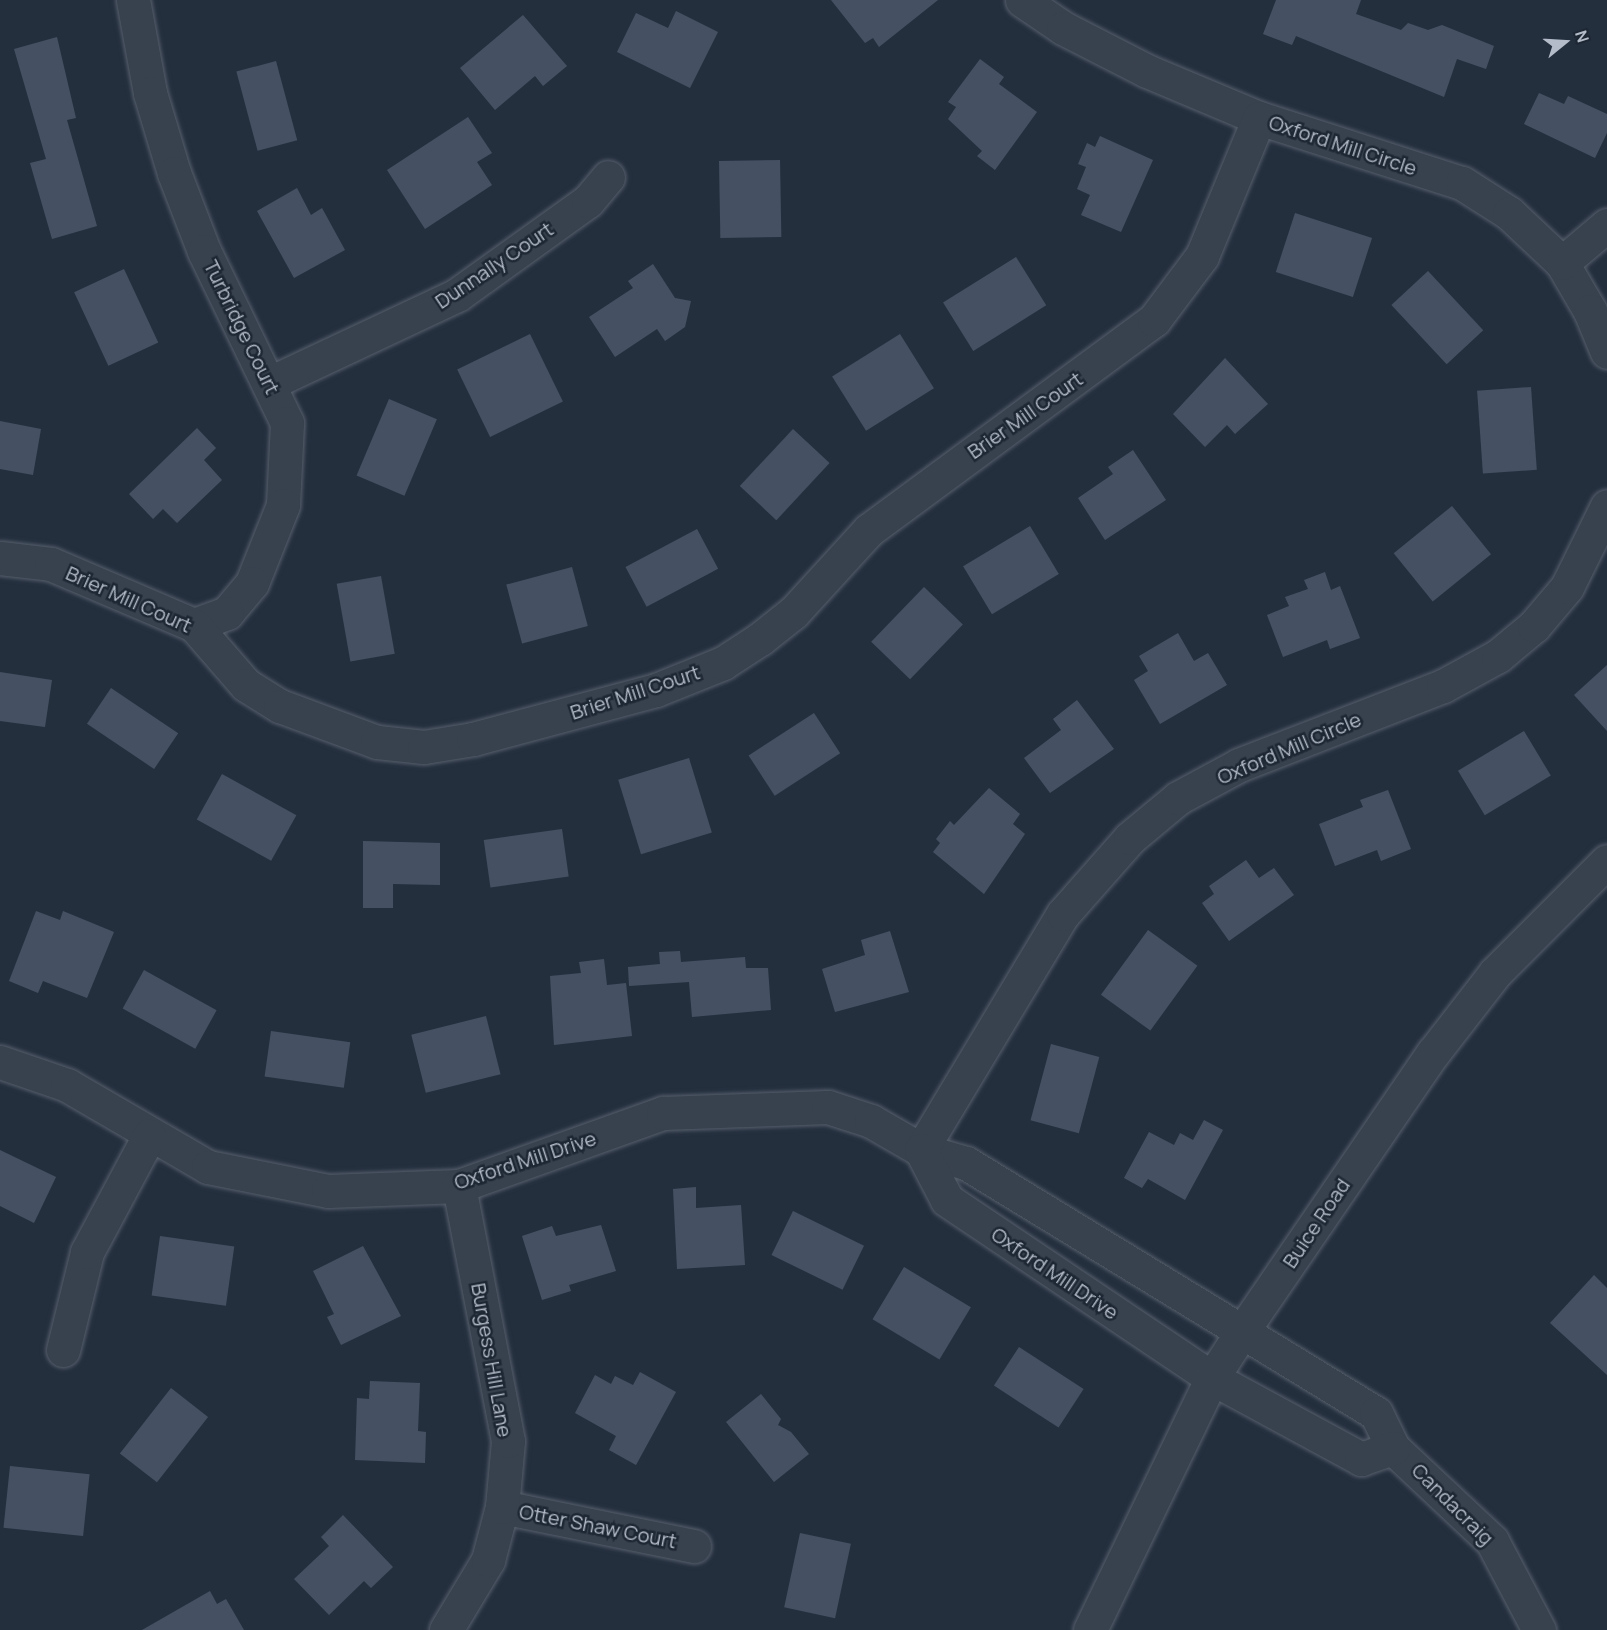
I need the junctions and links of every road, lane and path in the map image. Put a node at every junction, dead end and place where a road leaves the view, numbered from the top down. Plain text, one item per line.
1 (134, 0) edge
2 (1022, 0) edge
3 (1259, 118) junction
4 (608, 177) dead end
5 (1607, 225) edge
6 (1562, 263) junction
7 (1607, 352) edge
8 (270, 383) junction
9 (1607, 506) edge
10 (1600, 541) edge
11 (0, 558) edge
12 (194, 625) junction
13 (1607, 861) edge
14 (0, 1062) edge
15 (149, 1136) junction
16 (921, 1150) junction
17 (459, 1186) junction
18 (1241, 1333) junction
19 (63, 1350) dead end
20 (1212, 1378) junction
21 (1393, 1448) junction
22 (502, 1507) junction
23 (694, 1546) dead end
24 (446, 1630) edge
25 (1090, 1630) edge
26 (1539, 1630) edge

1 - 8 street, Turbridge Court
2 - 3 street, Oxford Mill Circle
3 - 6 street, Oxford Mill Circle
3 - 12 street, Brier Mill Court
4 - 8 street, Dunnally Court
5 - 6 street
6 - 7 street, Oxford Mill Circle
8 - 12 street, Turbridge Court
9 - 10 street, Oxford Mill Circle
10 - 16 street, Oxford Mill Circle
11 - 12 street, Brier Mill Court
13 - 18 street, Buice Road
14 - 15 street, Oxford Mill Drive
15 - 17 street, Oxford Mill Drive
15 - 19 street
16 - 17 street, Oxford Mill Drive
16 - 18 street, Oxford Mill Drive
16 - 20 street, Oxford Mill Drive
17 - 22 street, Burgess Hill Lane
18 - 20 street, Buice Road
18 - 21 street, Candacraig
20 - 21 street, Candacraig
20 - 25 street, Buice Road
21 - 26 street, Candacraig
22 - 23 street, Otter Shaw Court
22 - 24 street, Burgess Hill Lane

